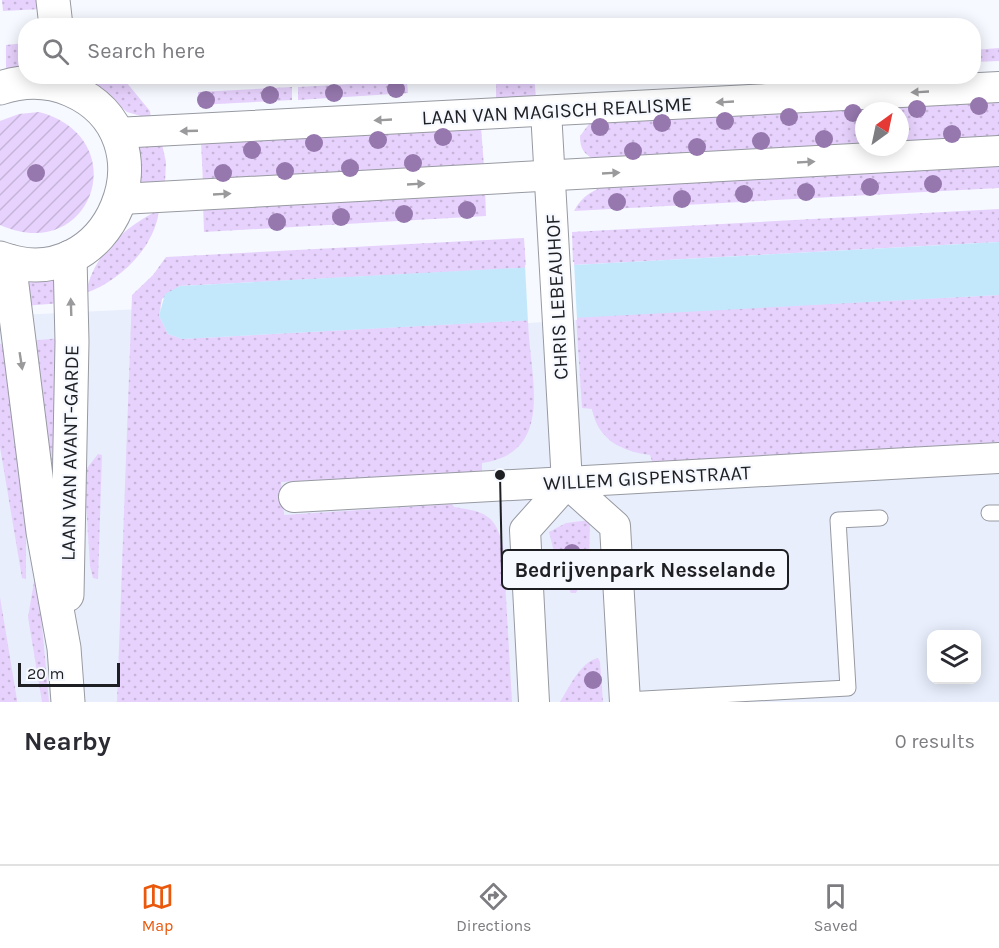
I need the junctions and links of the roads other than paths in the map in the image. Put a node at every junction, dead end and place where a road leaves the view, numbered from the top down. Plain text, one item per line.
1 (53, 0) edge
2 (55, 18) edge
3 (23, 84) edge
4 (64, 84) edge
5 (999, 87) edge
6 (0, 88) edge
7 (546, 111) junction
8 (116, 134) junction
9 (999, 151) edge
10 (550, 177) junction
11 (121, 199) junction
12 (70, 257) junction
13 (4, 260) edge
14 (999, 458) edge
15 (567, 483) junction
16 (294, 497) dead end
17 (880, 518) dead end
18 (64, 648) junction
19 (625, 701) edge
20 (68, 702) edge
21 (534, 702) edge

1 - 2 main road
3 - 6 main road
4 - 8 main road
5 -> 7 street, LAAN VAN MAGISCH REALISME
7 -> 8 street, LAAN VAN MAGISCH REALISME
7 - 10 street, CHRIS LEBEAUHOF
8 - 11 main road
10 -> 9 street
11 -> 10 street
10 - 15 street, CHRIS LEBEAUHOF
11 - 12 main road
12 - 13 main road
18 -> 12 main road, LAAN VAN AVANT-GARDE
13 -> 18 main road, LAAN VAN AVANT-GARDE
14 - 15 street, WILLEM GISPENSTRAAT
15 - 16 street, WILLEM GISPENSTRAAT
15 - 19 street
15 - 21 street
17 - 19 lane
18 - 20 main road, LAAN VAN AVANT-GARDE

